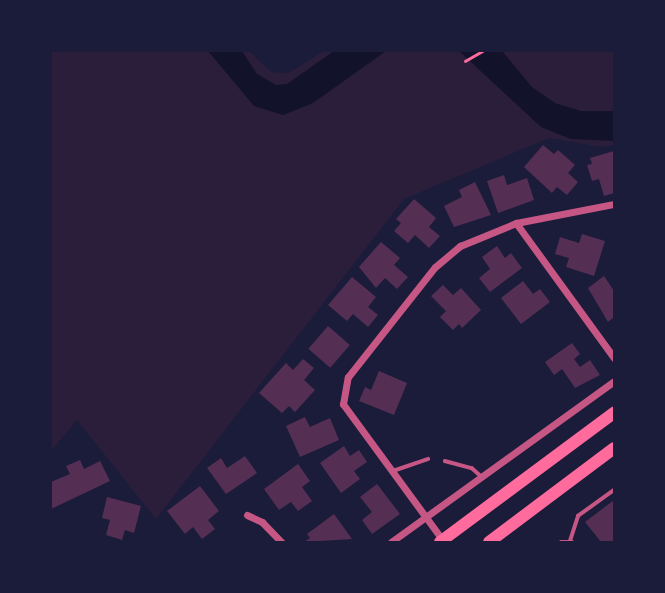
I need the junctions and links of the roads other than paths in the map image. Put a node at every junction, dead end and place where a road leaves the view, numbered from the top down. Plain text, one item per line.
1 (614, 204) edge
2 (516, 223) junction
3 (614, 358) edge
4 (614, 381) edge
5 (614, 413) edge
6 (614, 448) edge
7 (428, 459) dead end
8 (445, 461) dead end
9 (391, 471) junction
10 (482, 477) junction
11 (614, 490) edge
12 (247, 515) dead end
13 (425, 517) junction
14 (281, 542) edge
15 (391, 542) edge
16 (443, 542) edge
17 (489, 542) edge
18 (561, 542) edge
19 (571, 542) edge

1 - 2 street
2 - 3 street
2 - 9 street
4 - 10 street
5 - 16 highway
6 - 17 highway
7 - 9 lane
8 - 10 lane
9 - 13 street
10 - 13 street
11 - 19 lane
12 - 14 street
13 - 15 street
13 - 16 street
18 - 19 lane

